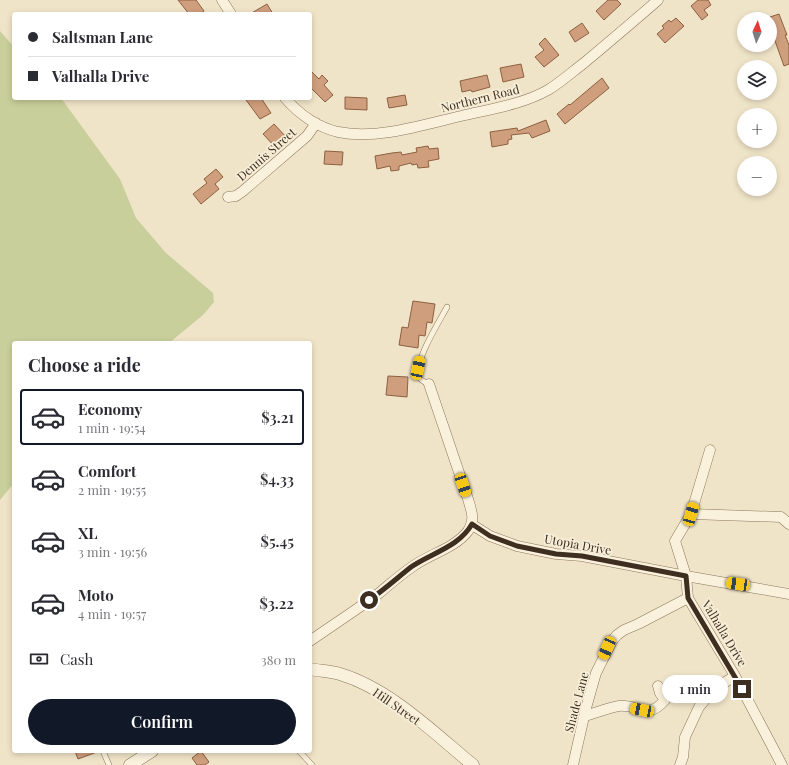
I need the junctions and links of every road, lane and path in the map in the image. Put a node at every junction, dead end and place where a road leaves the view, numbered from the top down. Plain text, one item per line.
1 (222, 0) edge
2 (658, 0) edge
3 (230, 12) edge
4 (287, 100) edge
5 (316, 123) junction
6 (228, 197) dead end
7 (447, 307) dead end
8 (429, 384) joint
9 (710, 450) dead end
10 (691, 514) junction
11 (472, 524) junction
12 (789, 524) edge
13 (686, 576) junction
14 (789, 594) edge
15 (688, 598) junction
16 (312, 640) edge
17 (312, 670) edge
18 (735, 676) junction
19 (658, 686) dead end
20 (585, 716) junction
21 (104, 753) edge
22 (149, 753) edge
23 (301, 753) edge
24 (109, 765) edge
25 (130, 765) edge
26 (312, 765) edge
27 (473, 765) edge
28 (573, 765) edge
29 (680, 765) edge
30 (782, 765) edge

1 - 3 street
2 - 5 street, Northern Road
4 - 5 street, Northern Road
5 - 6 street, Dennis Street
7 - 8 lane
8 - 11 street
9 - 10 street, Valhalla Drive
10 - 12 street
10 - 13 street, Valhalla Drive
11 - 13 street, Utopia Drive
11 - 16 street
13 - 14 street, Valhalla Drive
13 - 15 street, Valhalla Drive
15 - 18 street, Valhalla Drive
15 - 20 street, Shade Lane
17 - 27 street, Hill Street
18 - 29 street
18 - 30 street, Valhalla Drive
19 - 20 street
20 - 28 street, Shade Lane
21 - 24 lane
22 - 25 street
23 - 26 lane

